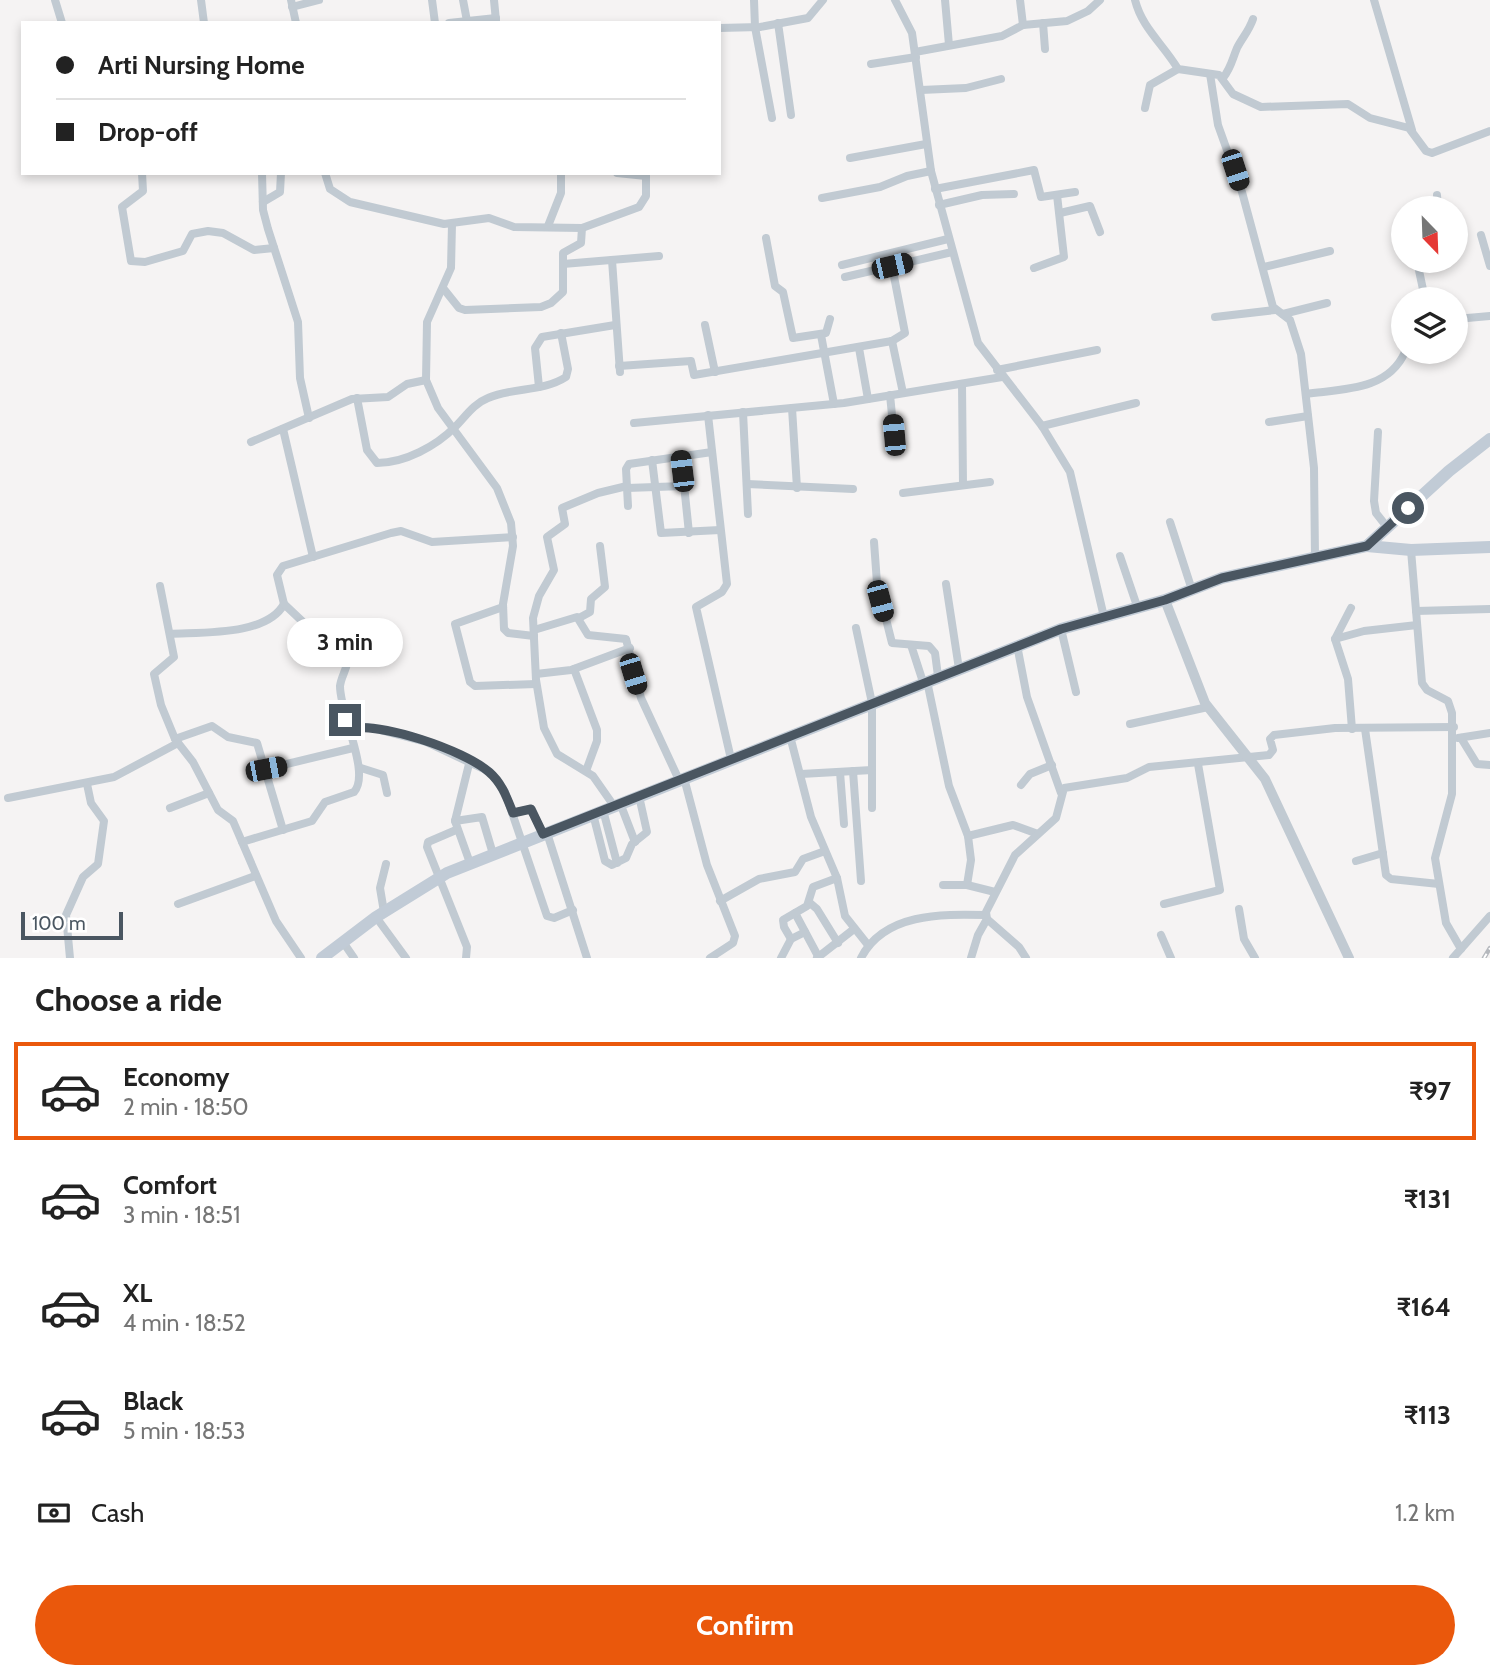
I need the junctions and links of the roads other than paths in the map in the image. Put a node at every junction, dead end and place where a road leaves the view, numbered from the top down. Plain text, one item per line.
1 (55, 0) edge
2 (201, 0) edge
3 (319, 0) edge
4 (432, 0) edge
5 (463, 0) edge
6 (494, 0) edge
7 (754, 0) edge
8 (823, 0) edge
9 (895, 0) edge
10 (945, 0) edge
11 (1020, 0) edge
12 (1100, 0) edge
13 (1135, 0) edge
14 (1374, 0) edge
15 (291, 4) edge
16 (1253, 19) dead end
17 (496, 20) edge
18 (61, 21) edge
19 (204, 21) edge
20 (295, 21) edge
21 (435, 21) edge
22 (467, 21) joint
23 (778, 23) junction
24 (1043, 23) junction
25 (1023, 25) junction
26 (755, 27) junction
27 (721, 28) edge
28 (949, 45) junction
29 (1045, 49) dead end
30 (916, 55) junction
31 (871, 64) dead end
32 (1178, 69) junction
33 (1210, 74) junction
34 (1223, 78) junction
35 (1002, 79) dead end
36 (921, 90) junction
37 (1145, 108) dead end
38 (791, 115) dead end
39 (772, 118) dead end
40 (1412, 130) junction
41 (1490, 131) edge
42 (926, 144) junction
43 (850, 158) dead end
44 (931, 171) junction
45 (142, 175) edge
46 (262, 175) edge
47 (281, 175) edge
48 (326, 175) edge
49 (561, 175) edge
50 (646, 175) edge
51 (935, 189) junction
52 (1075, 192) dead end
53 (1014, 194) dead end
54 (1057, 195) junction
55 (822, 198) dead end
56 (263, 202) junction
57 (939, 205) junction
58 (1060, 213) junction
59 (452, 224) junction
60 (548, 226) junction
61 (582, 228) junction
62 (1100, 232) dead end
63 (1481, 236) dead end
64 (766, 238) dead end
65 (948, 239) junction
66 (274, 248) junction
67 (1330, 251) dead end
68 (952, 252) junction
69 (659, 256) dead end
70 (612, 260) junction
71 (563, 264) junction
72 (842, 265) dead end
73 (892, 266) junction
74 (1490, 266) edge
75 (1264, 267) junction
76 (1034, 268) dead end
77 (845, 277) dead end
78 (443, 288) junction
79 (1327, 303) dead end
80 (1279, 312) junction
81 (1490, 316) edge
82 (1215, 317) dead end
83 (1468, 318) edge
84 (830, 319) dead end
85 (615, 325) junction
86 (705, 325) dead end
87 (561, 332) junction
88 (821, 335) junction
89 (892, 341) junction
90 (859, 348) junction
91 (1097, 350) dead end
92 (825, 355) junction
93 (1397, 364) edge
94 (715, 372) junction
95 (1000, 374) junction
96 (426, 380) junction
97 (962, 384) junction
98 (539, 387) junction
99 (903, 393) junction
100 (1306, 394) junction
101 (890, 395) junction
102 (357, 398) junction
103 (868, 399) junction
104 (1136, 403) dead end
105 (834, 404) junction
106 (792, 408) junction
107 (743, 412) junction
108 (708, 415) junction
109 (1308, 416) junction
110 (309, 418) junction
111 (1269, 422) dead end
112 (634, 424) dead end
113 (1042, 426) junction
114 (454, 428) junction
115 (283, 429) junction
116 (1378, 432) dead end
117 (894, 435) dead end
118 (1490, 439) edge
119 (251, 442) dead end
120 (712, 452) junction
121 (681, 456) junction
122 (652, 460) junction
123 (990, 482) dead end
124 (747, 484) junction
125 (684, 485) junction
126 (963, 485) junction
127 (627, 487) junction
128 (655, 487) junction
129 (797, 488) junction
130 (853, 489) dead end
131 (904, 493) dead end
132 (628, 506) dead end
133 (748, 513) dead end
134 (1170, 522) dead end
135 (1388, 527) junction
136 (720, 530) junction
137 (689, 533) junction
138 (513, 537) junction
139 (874, 542) dead end
140 (1367, 546) junction
141 (600, 547) dead end
142 (1490, 547) edge
143 (1395, 549) junction
144 (1411, 550) junction
145 (1120, 556) dead end
146 (313, 557) junction
147 (1315, 557) junction
148 (946, 584) dead end
149 (160, 586) dead end
150 (1192, 590) junction
151 (1165, 600) junction
152 (284, 604) junction
153 (1138, 606) junction
154 (503, 607) junction
155 (1351, 608) dead end
156 (1490, 609) edge
157 (1416, 611) junction
158 (1104, 617) junction
159 (579, 618) junction
160 (1417, 625) junction
161 (856, 628) dead end
162 (1061, 629) junction
163 (534, 633) junction
164 (170, 634) junction
165 (1335, 639) junction
166 (911, 645) junction
167 (1017, 646) junction
168 (630, 648) junction
169 (575, 669) junction
170 (959, 669) junction
171 (536, 674) junction
172 (930, 680) junction
173 (536, 684) junction
174 (1076, 692) dead end
175 (872, 703) junction
176 (1208, 707) junction
177 (1130, 724) dead end
178 (1454, 727) junction
179 (347, 729) junction
180 (1352, 729) junction
181 (1365, 729) junction
182 (1490, 733) edge
183 (790, 736) junction
184 (1457, 738) junction
185 (176, 741) junction
186 (354, 748) junction
187 (1250, 759) junction
188 (470, 760) junction
189 (731, 760) junction
190 (1198, 764) junction
191 (1052, 765) junction
192 (1490, 765) edge
193 (361, 768) junction
194 (266, 769) junction
195 (872, 770) junction
196 (586, 771) junction
197 (853, 771) junction
198 (840, 772) junction
199 (801, 774) junction
200 (682, 779) junction
201 (87, 784) junction
202 (1021, 785) dead end
203 (208, 793) junction
204 (387, 793) dead end
205 (1061, 793) junction
206 (639, 796) junction
207 (8, 798) dead end
208 (170, 808) dead end
209 (608, 808) junction
210 (872, 808) dead end
211 (513, 813) junction
212 (844, 824) dead end
213 (456, 825) junction
214 (283, 830) junction
215 (545, 833) junction
216 (1038, 834) junction
217 (968, 836) junction
218 (242, 842) junction
219 (524, 842) junction
220 (635, 842) junction
221 (825, 851) junction
222 (1383, 853) junction
223 (493, 854) junction
224 (1356, 861) dead end
225 (470, 863) junction
226 (386, 864) dead end
227 (255, 876) junction
228 (439, 877) junction
229 (837, 878) junction
230 (861, 880) dead end
231 (1439, 884) junction
232 (943, 885) dead end
233 (967, 885) junction
234 (995, 892) junction
235 (720, 901) junction
236 (810, 903) junction
237 (178, 904) dead end
238 (1164, 904) dead end
239 (1239, 909) dead end
240 (573, 910) junction
241 (795, 913) junction
242 (380, 914) junction
243 (1490, 916) edge
244 (986, 917) junction
245 (854, 929) junction
246 (806, 932) junction
247 (1161, 934) dead end
248 (791, 939) junction
249 (343, 942) junction
250 (838, 943) junction
251 (868, 945) junction
252 (1461, 949) junction
253 (779, 956) edge
254 (70, 958) edge
255 (301, 958) edge
256 (322, 958) edge
257 (354, 958) edge
258 (406, 958) edge
259 (466, 958) edge
260 (587, 958) edge
261 (710, 958) edge
262 (818, 958) edge
263 (862, 958) edge
264 (971, 958) edge
265 (1026, 958) edge
266 (1171, 958) edge
267 (1255, 958) edge
268 (1349, 958) edge
269 (1453, 958) edge

1 - 18 street
2 - 19 street
3 - 15 street
4 - 21 street
5 - 22 street
6 - 17 street
7 - 26 street
8 - 23 street
9 - 30 street
10 - 28 street
11 - 25 street
12 - 24 street
13 - 32 street
14 - 40 street
15 - 20 street
16 - 34 street
17 - 22 street
23 - 26 street
23 - 38 street
24 - 25 street
24 - 29 street
25 - 28 street
26 - 27 street
26 - 39 street
28 - 30 street
30 - 31 street
30 - 36 street
32 - 33 street
32 - 37 street
33 - 34 street
33 - 75 street
34 - 40 street
35 - 36 street
36 - 42 street
40 - 41 street
42 - 43 street
42 - 44 street
44 - 51 street
44 - 55 street
45 - 66 street
46 - 56 street
47 - 56 street
48 - 59 street
49 - 60 street
50 - 61 street
51 - 54 street
51 - 57 street
52 - 54 street
53 - 57 street
54 - 58 street
56 - 66 street
57 - 65 street
58 - 62 street
58 - 76 street
59 - 60 street
59 - 78 street
60 - 61 street
61 - 71 street
63 - 74 street
64 - 88 street
65 - 68 street
65 - 72 street
66 - 110 street
67 - 75 street
68 - 73 street
68 - 95 street
69 - 70 street
70 - 71 street
70 - 85 street
71 - 78 street
73 - 77 street
73 - 89 street
75 - 80 street
78 - 96 street
79 - 80 street
80 - 82 street
80 - 100 street
81 - 83 street
84 - 88 street
85 - 87 street
85 - 94 street
86 - 94 street
87 - 98 street
87 - 98 street
88 - 92 street
89 - 90 street
89 - 99 street
90 - 92 street
90 - 103 street
91 - 95 street
92 - 94 street
92 - 105 street
93 - 100 street
95 - 97 street
95 - 113 street
96 - 102 street
96 - 114 street
97 - 99 street
97 - 126 street
98 - 114 street
99 - 101 street
100 - 109 street
101 - 103 street
101 - 117 street
102 - 110 street
102 - 114 street
103 - 105 street
104 - 113 street
105 - 106 street
106 - 107 street
106 - 129 street
107 - 108 street
107 - 124 street
108 - 112 street
108 - 120 street
109 - 111 street
109 - 147 street
110 - 115 street
113 - 158 street
114 - 138 street
115 - 119 street
115 - 146 street
116 - 135 street
118 - 135 main road
120 - 121 street
120 - 136 street
121 - 122 street
121 - 125 street
122 - 127 street
122 - 128 street
123 - 126 street
124 - 129 street
124 - 133 street
125 - 128 street
125 - 137 street
126 - 131 street
127 - 128 street
127 - 132 street
127 - 163 street
128 - 137 street
129 - 130 street
134 - 150 street
135 - 140 main road
135 - 143 main road
136 - 137 street
136 - 189 street
138 - 146 street
138 - 154 street
139 - 166 street
140 - 143 main road
140 - 147 main road
141 - 159 street
142 - 144 main road
143 - 144 main road
144 - 157 street
145 - 153 street
146 - 152 street
147 - 150 main road
148 - 170 street
149 - 164 street
150 - 151 main road
151 - 153 main road
151 - 176 street
152 - 164 street
152 - 179 street
153 - 158 main road
154 - 163 street
154 - 173 street
155 - 165 street
156 - 157 street
157 - 160 street
158 - 162 main road
159 - 163 street
159 - 168 street
160 - 165 street
160 - 178 street
161 - 175 street
162 - 167 main road
162 - 174 street
163 - 171 street
164 - 185 street
165 - 180 street
166 - 172 street
166 - 172 street
167 - 170 main road
167 - 191 street
168 - 169 street
168 - 200 street
169 - 171 street
169 - 196 street
170 - 172 main road
171 - 173 street
172 - 175 main road
172 - 217 street
173 - 196 street
175 - 183 main road
175 - 195 street
176 - 177 street
176 - 187 street
178 - 181 street
178 - 184 street
179 - 186 street
179 - 188 street
180 - 181 street
180 - 187 street
181 - 222 street
182 - 184 street
183 - 189 main road
183 - 199 street
184 - 192 street
184 - 231 street
185 - 194 street
185 - 201 street
185 - 203 street
186 - 193 street
186 - 194 street
187 - 190 street
187 - 268 street
188 - 211 street
188 - 213 street
189 - 200 main road
190 - 205 street
190 - 238 street
191 - 202 street
191 - 205 street
193 - 204 street
193 - 214 street
194 - 214 street
195 - 197 street
195 - 210 street
196 - 209 street
197 - 198 street
197 - 230 street
198 - 199 street
198 - 212 street
199 - 221 street
200 - 206 main road
200 - 235 street
201 - 207 street
201 - 254 street
203 - 208 street
203 - 218 street
205 - 216 street
206 - 209 main road
206 - 220 street
209 - 215 main road
209 - 220 street
209 - 220 street
211 - 215 street
211 - 219 street
213 - 223 street
213 - 225 street
213 - 228 street
214 - 218 street
215 - 219 main road
215 - 240 street
216 - 217 street
216 - 234 street
217 - 233 street
218 - 227 street
219 - 223 main road
219 - 240 street
221 - 229 street
221 - 235 street
222 - 224 street
222 - 231 street
223 - 225 main road
225 - 228 main road
226 - 242 street
227 - 237 street
227 - 255 street
228 - 242 main road
228 - 259 street
229 - 236 street
229 - 245 street
231 - 252 street
232 - 233 street
233 - 234 street
234 - 244 street
235 - 261 street
236 - 241 street
236 - 250 street
239 - 267 street
240 - 260 street
241 - 246 street
241 - 248 street
242 - 249 main road
242 - 258 street
243 - 252 street
244 - 251 street
244 - 264 street
244 - 265 street
245 - 250 street
245 - 251 street
246 - 248 street
246 - 262 street
247 - 266 street
248 - 253 street
249 - 256 main road
249 - 257 street
250 - 262 street
251 - 263 street
252 - 269 street

